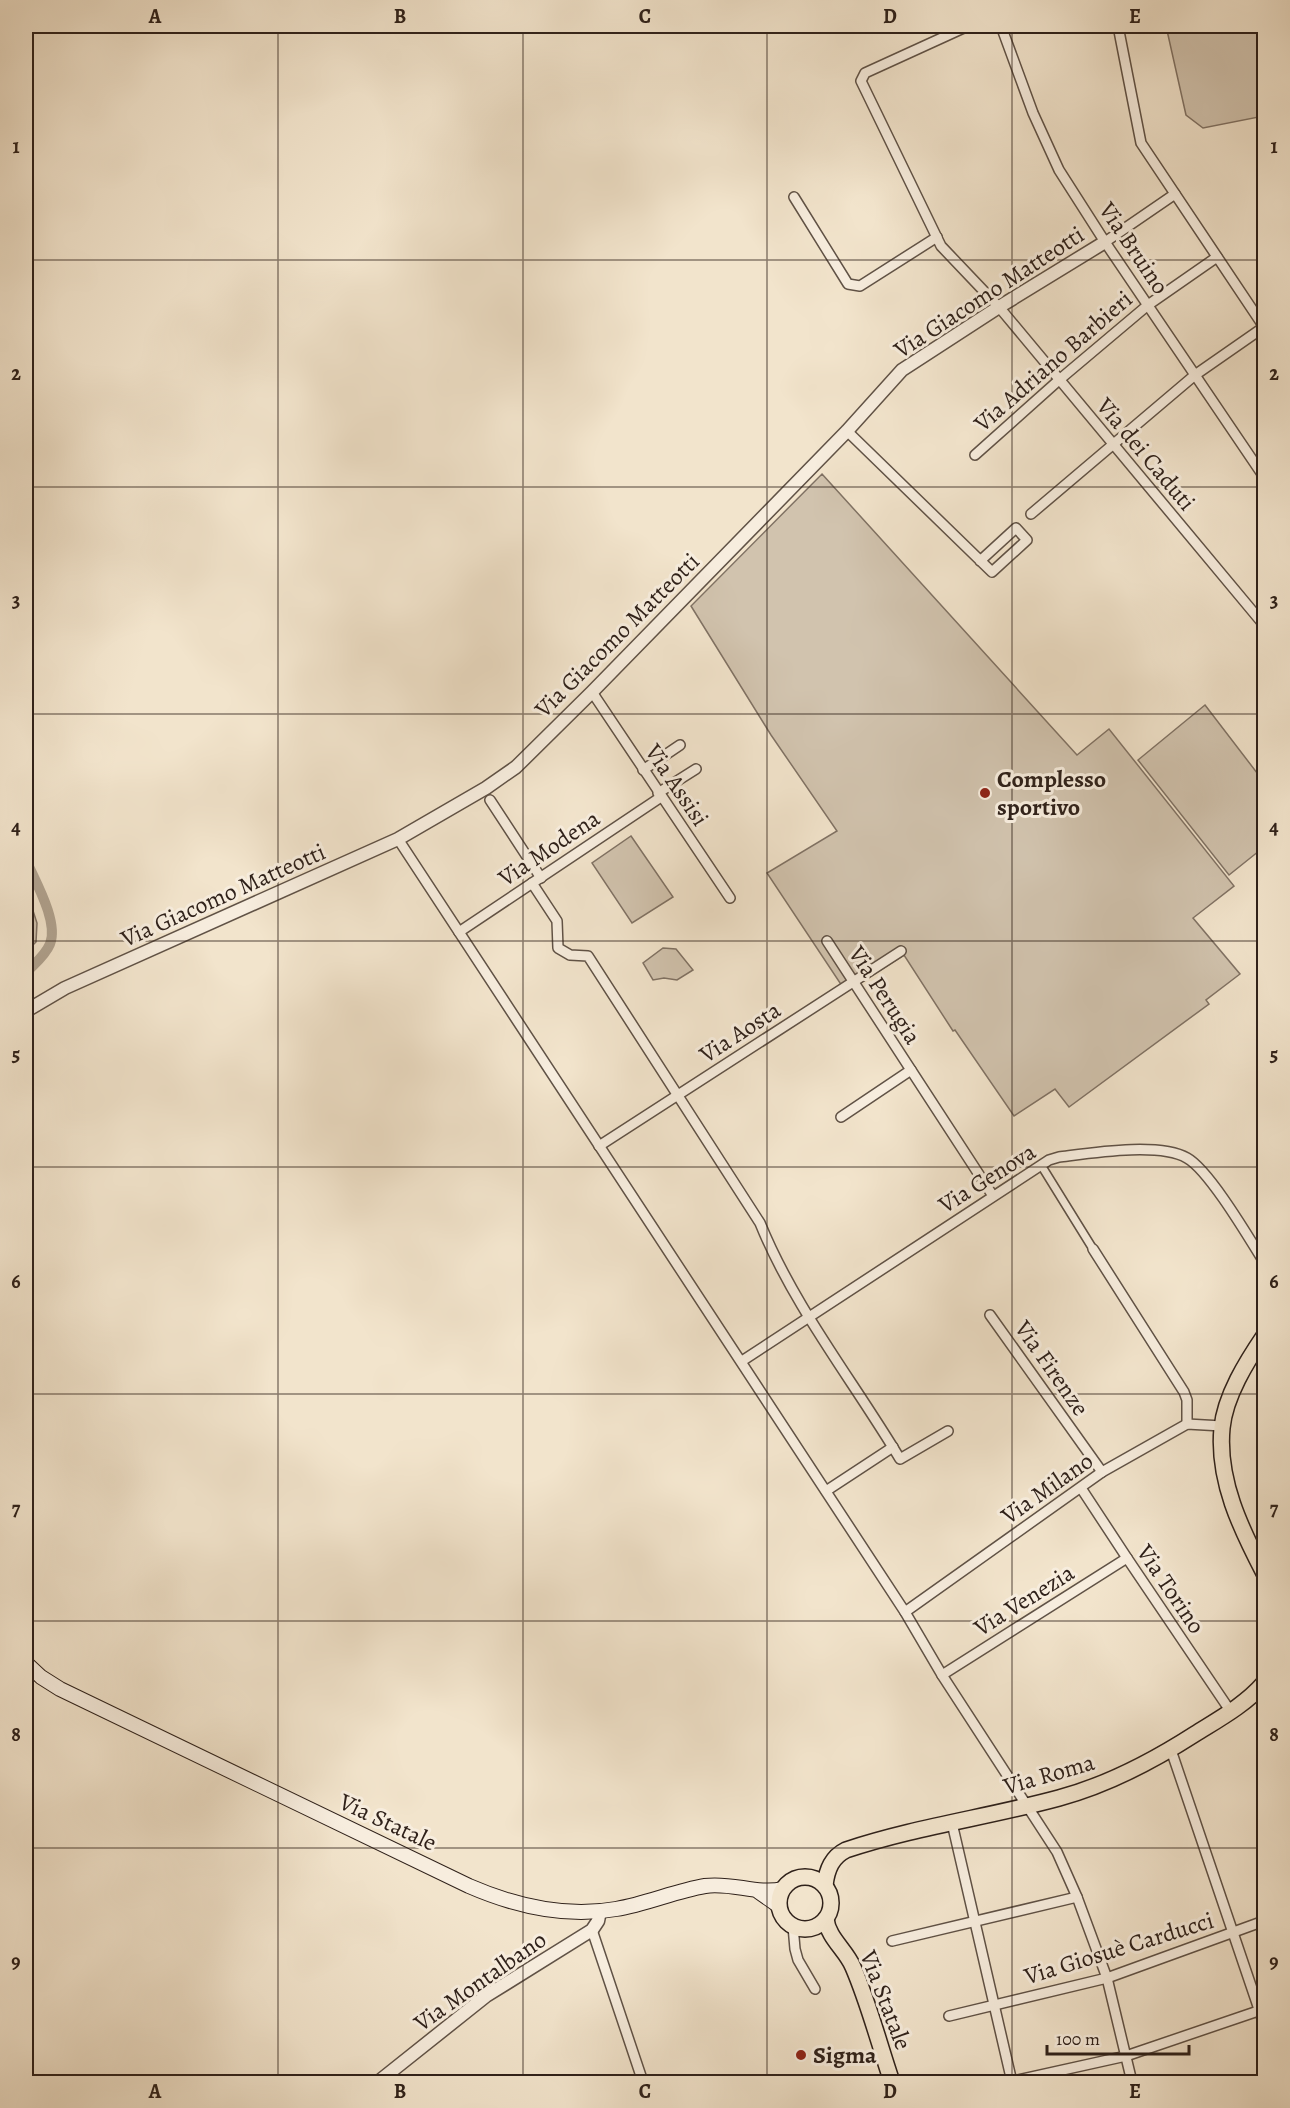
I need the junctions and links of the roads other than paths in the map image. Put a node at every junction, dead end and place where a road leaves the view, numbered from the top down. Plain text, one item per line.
1 (968, 26) edge
2 (1001, 26) edge
3 (1118, 26) edge
4 (1175, 194) junction
5 (794, 197) dead end
6 (937, 237) junction
7 (1105, 242) junction
8 (1217, 257) junction
9 (1149, 305) junction
10 (999, 307) junction
11 (1264, 327) edge
12 (1195, 375) junction
13 (1059, 380) junction
14 (847, 431) junction
15 (1113, 445) junction
16 (975, 455) dead end
17 (1264, 477) edge
18 (1031, 514) dead end
19 (980, 561) junction
20 (1264, 626) edge
21 (592, 692) junction
22 (680, 745) dead end
23 (696, 769) dead end
24 (643, 770) junction
25 (660, 795) junction
26 (490, 800) dead end
27 (398, 839) junction
28 (536, 880) junction
29 (730, 898) dead end
30 (459, 932) junction
31 (827, 941) dead end
32 (901, 951) dead end
33 (854, 982) junction
34 (26, 1011) edge
35 (911, 1070) junction
36 (678, 1094) junction
37 (841, 1117) dead end
38 (599, 1146) junction
39 (1041, 1165) junction
40 (993, 1196) junction
41 (1093, 1249) joint
42 (1264, 1262) edge
43 (990, 1315) dead end
44 (810, 1316) junction
45 (1262, 1340) edge
46 (1264, 1359) edge
47 (741, 1361) junction
48 (1187, 1424) junction
49 (1222, 1426) junction
50 (948, 1431) dead end
51 (893, 1448) junction
52 (1102, 1472) junction
53 (1081, 1488) junction
54 (826, 1491) junction
55 (1126, 1558) junction
56 (1264, 1573) edge
57 (905, 1612) junction
58 (26, 1663) edge
59 (942, 1675) junction
60 (1264, 1683) edge
61 (1231, 1712) junction
62 (1171, 1750) junction
63 (1028, 1805) junction
64 (952, 1823) junction
65 (830, 1865) junction
66 (809, 1876) junction
67 (825, 1885) junction
68 (783, 1889) junction
69 (758, 1891) junction
70 (1077, 1897) junction
71 (779, 1906) junction
72 (600, 1911) junction
73 (826, 1919) junction
74 (1264, 1921) edge
75 (974, 1922) junction
76 (793, 1926) junction
77 (811, 1928) junction
78 (592, 1930) junction
79 (1232, 1934) junction
80 (832, 1937) junction
81 (892, 1941) dead end
82 (1107, 1978) junction
83 (815, 1989) dead end
84 (993, 2006) junction
85 (1262, 2010) edge
86 (949, 2016) dead end
87 (1264, 2024) edge
88 (1125, 2056) junction
89 (378, 2082) edge
90 (643, 2082) edge
91 (892, 2082) edge
92 (1011, 2082) edge
93 (1132, 2082) edge

1 - 6 street, Via dei Caduti
2 - 7 street, Via Bruino
3 - 4 street
4 - 7 street, Via Giacomo Matteotti
4 - 8 street
5 - 6 street
6 - 10 street, Via dei Caduti
7 - 9 street, Via Bruino
7 - 10 street, Via Giacomo Matteotti
8 - 9 street, Via Adriano Barbieri
8 - 11 street
9 - 12 street, Via Bruino
9 - 13 street, Via Adriano Barbieri
10 - 13 street, Via dei Caduti
10 - 14 street, Via Giacomo Matteotti
11 - 12 street
12 - 15 street
12 - 17 street, Via Bruino
13 - 15 street, Via dei Caduti
13 - 16 street, Via Adriano Barbieri
14 - 19 street
14 - 21 street, Via Giacomo Matteotti
15 - 18 street
15 - 20 street, Via dei Caduti
19 - 19 street
21 - 24 street, Via Assisi
21 - 27 street, Via Giacomo Matteotti
22 - 24 street
23 - 25 street, Via Modena
24 - 25 street, Via Assisi
25 - 28 street, Via Modena
25 - 29 street, Via Assisi
26 - 28 street
27 - 30 street
27 - 34 street, Via Giacomo Matteotti
28 - 30 street, Via Modena
28 - 36 street
30 - 38 street
31 - 33 street, Via Perugia
32 - 33 street, Via Aosta
33 - 35 street, Via Perugia
33 - 36 street, Via Aosta
35 - 37 street, Via Perugia
35 - 40 street, Via Perugia
36 - 38 street, Via Aosta
36 - 44 street
38 - 47 street
39 - 40 street, Via Genova
39 - 41 street
39 - 42 street, Via Genova
40 - 44 street, Via Genova
41 - 48 street
43 - 52 street, Via Firenze
44 - 47 street, Via Genova
44 - 51 street
45 - 46 street
45 - 49 main road
47 - 54 street
48 - 49 street
48 - 52 street, Via Milano
49 - 56 main road
50 - 51 street
51 - 54 street
52 - 53 street, Via Milano
53 - 55 street, Via Torino
53 - 57 street, Via Milano
54 - 57 street
55 - 59 street, Via Venezia
55 - 61 street, Via Torino
57 - 59 street
58 - 72 main road, Via Statale
59 - 63 street
60 - 61 main road, Via Roma
61 - 62 main road, Via Roma
62 - 63 main road, Via Roma
62 - 79 street
63 - 64 main road, Via Roma
63 - 70 street
64 - 65 main road, Via Roma
64 - 75 street
65 - 66 main road, Via Roma
65 - 67 main road
66 - 67 main road
66 - 68 main road
67 - 73 main road
68 - 69 main road, Via Statale
68 - 71 main road
69 - 71 main road, Via Statale
69 - 72 main road, Via Statale
70 - 75 street
70 - 82 street
71 - 76 main road
72 - 78 street
73 - 77 main road
73 - 80 main road, Via Statale
74 - 79 street, Via Giosuè Carducci
75 - 81 street
75 - 84 street
76 - 77 main road
76 - 83 street
77 - 80 main road, Via Statale
78 - 89 street, Via Montalbano
78 - 90 street
79 - 82 street, Via Giosuè Carducci
79 - 85 street
80 - 91 main road, Via Statale
82 - 84 street, Via Giosuè Carducci
82 - 88 street
84 - 86 street, Via Giosuè Carducci
84 - 92 street
85 - 87 street
85 - 88 street
88 - 92 street
88 - 93 street

